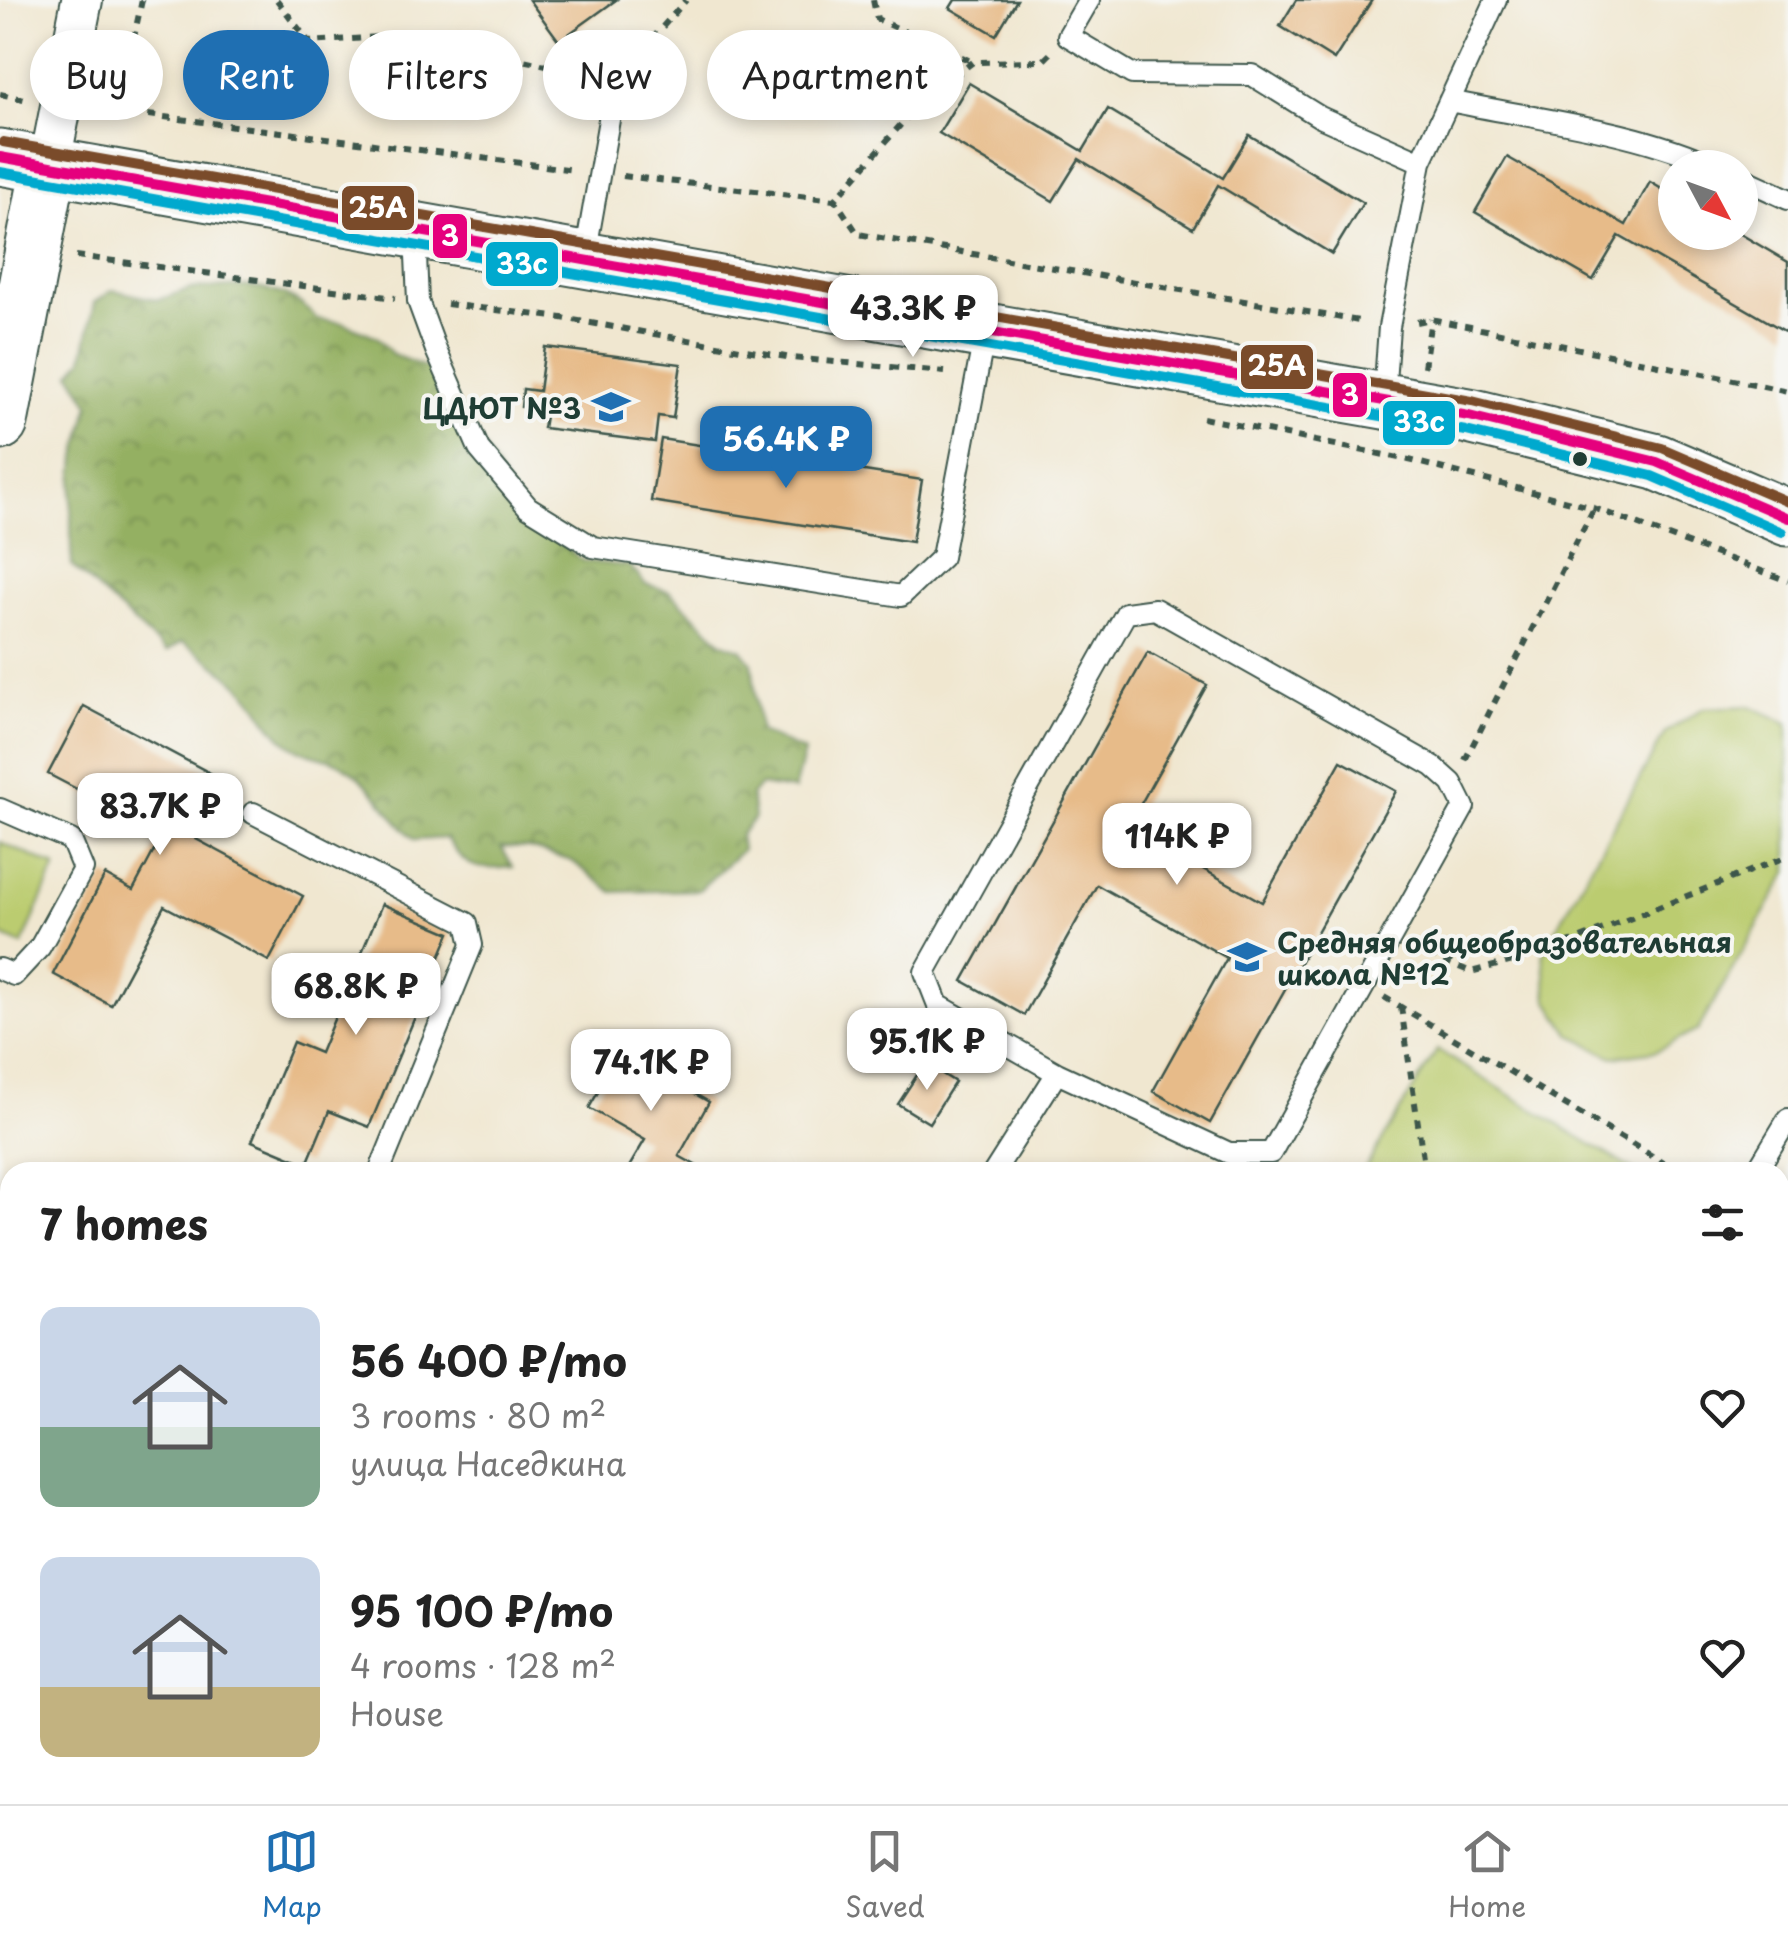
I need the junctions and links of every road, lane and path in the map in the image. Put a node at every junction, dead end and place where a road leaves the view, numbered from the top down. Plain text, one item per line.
1 (82, 0) edge
2 (142, 0) edge
3 (277, 0) edge
4 (686, 0) edge
5 (872, 0) edge
6 (1089, 0) edge
7 (1496, 0) edge
8 (660, 30) edge
9 (1068, 36) junction
10 (972, 62) junction
11 (543, 64) edge
12 (1449, 101) junction
13 (610, 120) edge
14 (1682, 150) edge
15 (25, 162) edge
16 (1421, 162) junction
17 (602, 173) junction
18 (1758, 185) edge
19 (1788, 198) edge
20 (835, 200) junction
21 (415, 232) junction
22 (30, 250) junction
23 (585, 258) junction
24 (418, 301) junction
25 (1389, 327) junction
26 (980, 352) junction
27 (1788, 391) edge
28 (1384, 400) junction
29 (1194, 416) dead end
30 (0, 422) edge
31 (1594, 508) junction
32 (1788, 518) edge
33 (1788, 581) edge
34 (1452, 784) junction
35 (0, 809) edge
36 (252, 814) dead end
37 (1788, 856) edge
38 (1391, 938) junction
39 (0, 970) edge
40 (1365, 985) junction
41 (1401, 1007) junction
42 (1056, 1072) junction
43 (1788, 1118) edge
44 (383, 1162) edge
45 (1000, 1162) edge
46 (1424, 1162) edge
47 (1663, 1162) edge
48 (1762, 1162) edge

1 - 15 street
2 - 17 path
3 - 11 path
4 - 8 path
5 - 10 path
6 - 9 lane
7 - 12 lane
9 - 10 path
9 - 16 lane
10 - 20 path
12 - 14 lane
12 - 16 lane
13 - 17 lane
15 - 21 main road
15 - 22 main road
16 - 25 lane
17 - 20 path
17 - 23 lane
18 - 19 lane
20 - 25 path
21 - 23 main road
21 - 24 lane
22 - 24 path
22 - 30 main road
23 - 26 main road
24 - 26 path
24 - 26 lane
25 - 27 path
25 - 28 lane
26 - 28 main road
28 - 32 main road
29 - 31 path
31 - 33 path
31 - 34 path
34 - 38 lane
34 - 42 lane
35 - 39 lane
36 - 44 lane
37 - 38 path
38 - 40 lane
40 - 41 path
40 - 42 lane
41 - 46 path
41 - 47 path
42 - 45 lane
43 - 48 lane

